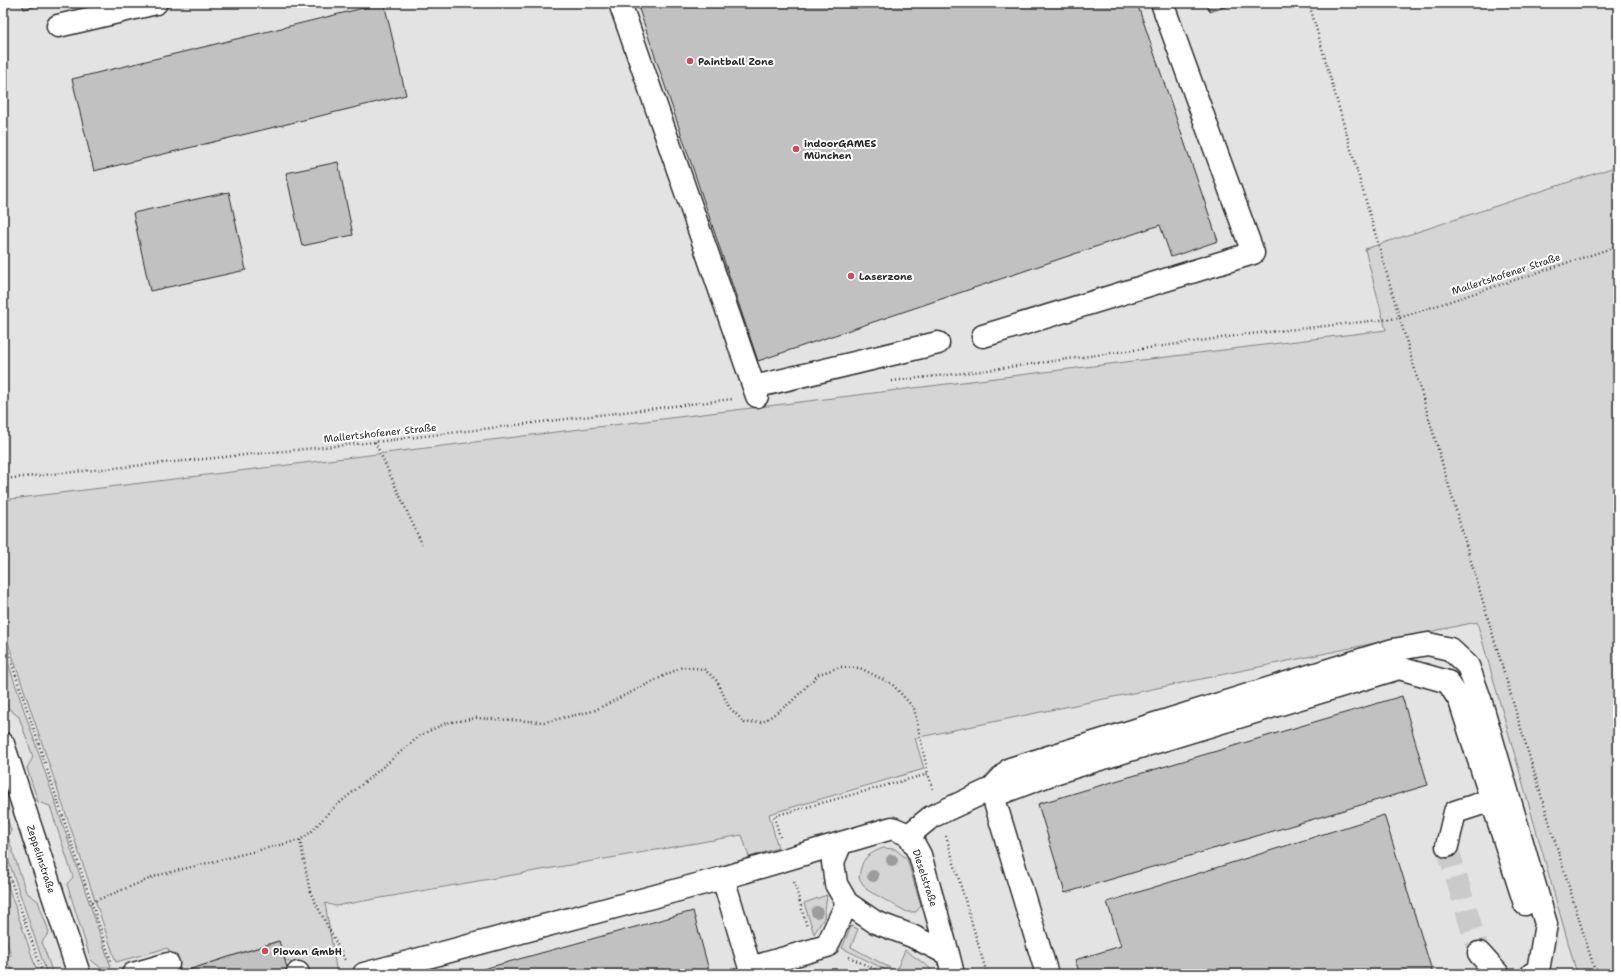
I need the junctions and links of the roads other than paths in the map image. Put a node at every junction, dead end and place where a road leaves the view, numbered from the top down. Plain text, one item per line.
1 (156, 3) edge
2 (620, 3) edge
3 (1162, 3) edge
4 (58, 26) dead end
5 (983, 336) dead end
6 (938, 343) dead end
7 (3, 744) edge
8 (992, 792) junction
9 (12, 797) edge
10 (1492, 800) junction
11 (909, 835) junction
12 (841, 843) junction
13 (1447, 846) tunnel mouth
14 (723, 878) junction
15 (848, 903) junction
16 (1479, 953) tunnel mouth
17 (168, 964) dead end
18 (950, 964) edge
19 (1536, 964) edge
20 (123, 970) edge
21 (79, 974) edge
22 (364, 974) edge
23 (1048, 974) edge
24 (1498, 974) edge

1 - 4 street
2 - 6 street
3 - 5 street
7 - 9 street, Zeppelinstraße
8 - 10 street
8 - 11 street
8 - 19 street
8 - 23 street
9 - 21 street, Zeppelinstraße
10 - 13 street
10 - 19 street
11 - 12 street
11 - 18 street, Dieselstraße
12 - 14 street
12 - 15 street, Dieselstraße
14 - 15 street
14 - 22 street
15 - 18 street, Dieselstraße
16 - 24 street
17 - 20 street

